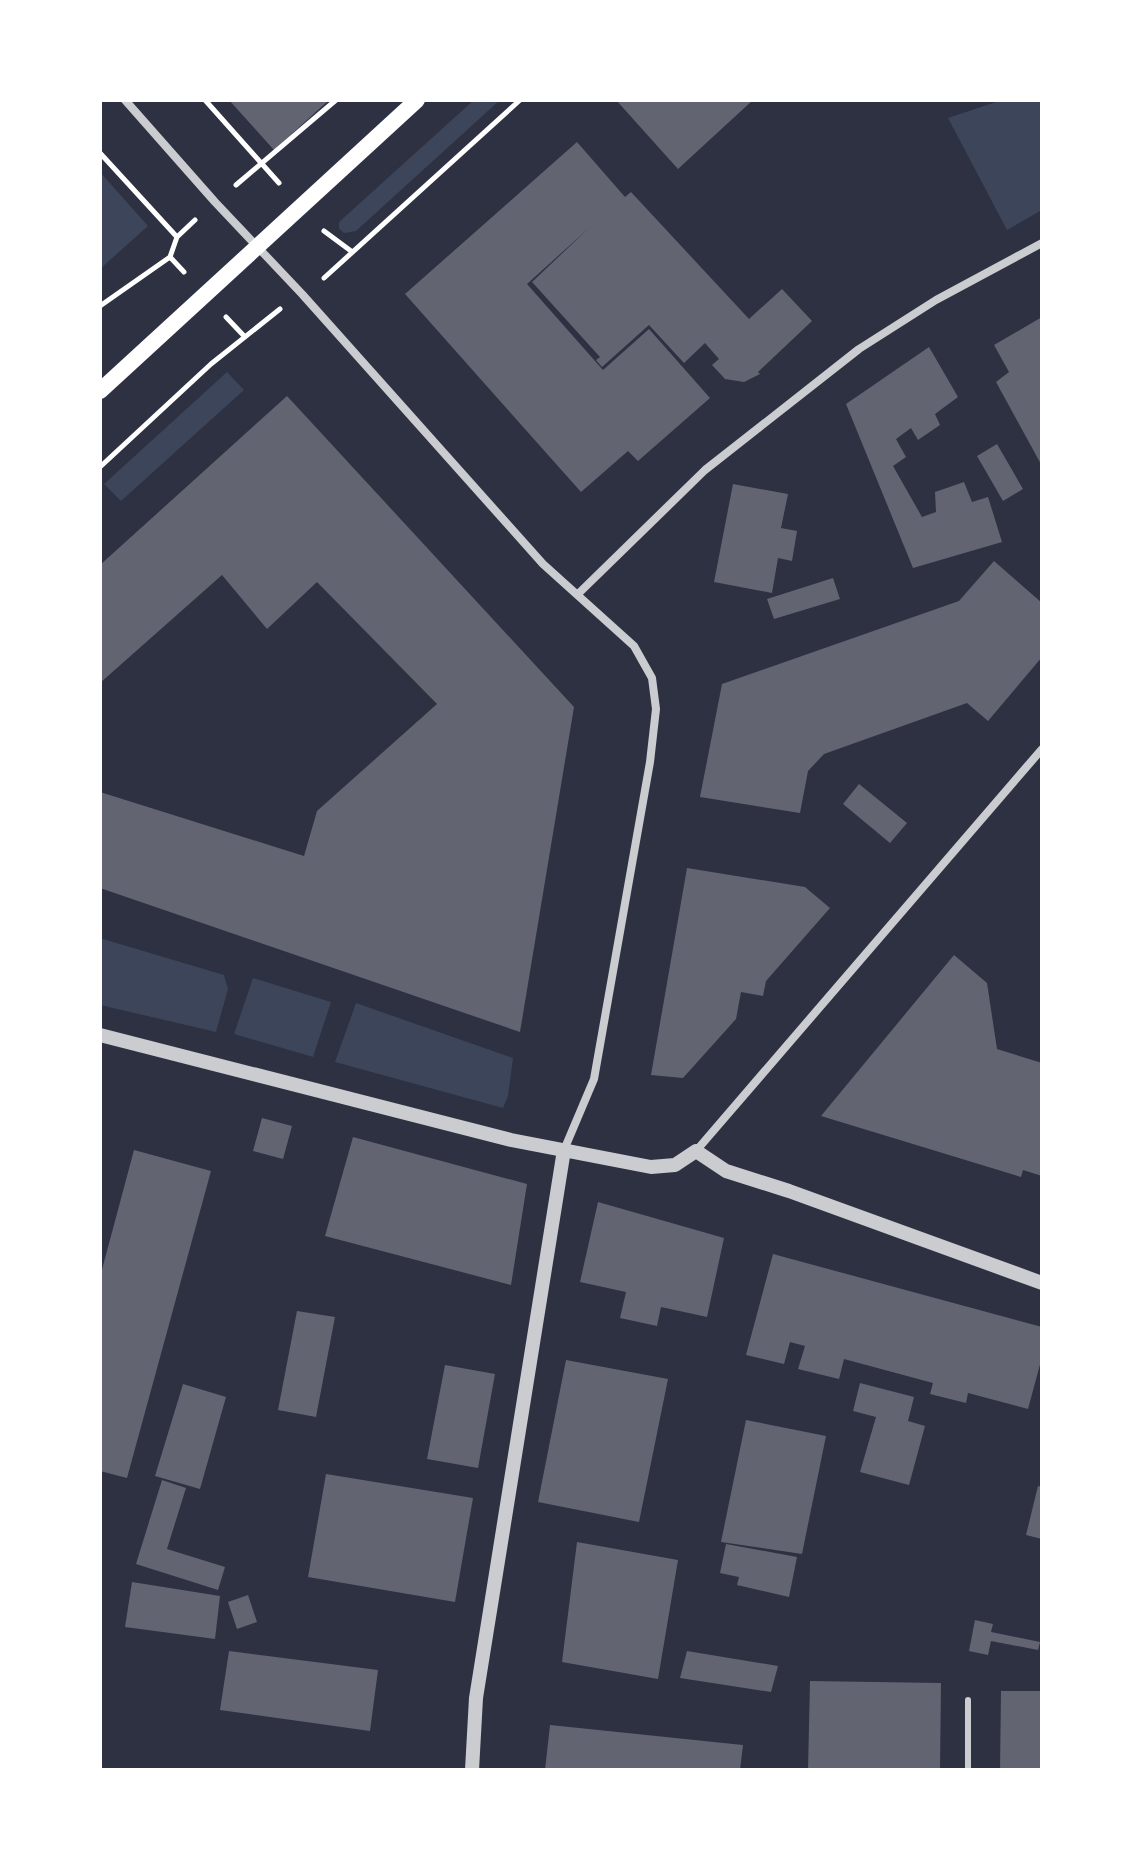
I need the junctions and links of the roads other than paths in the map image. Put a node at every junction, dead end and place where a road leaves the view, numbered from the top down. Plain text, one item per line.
1 (125, 100) edge
2 (417, 100) edge
3 (1042, 243) edge
4 (257, 247) junction
5 (100, 391) edge
6 (578, 594) junction
7 (1042, 749) edge
8 (100, 1035) edge
9 (564, 1150) junction
10 (696, 1151) junction
11 (1042, 1283) edge
12 (968, 1700) dead end
13 (472, 1770) edge
14 (968, 1770) edge

1 - 4 street
2 - 4 main road
3 - 6 street
4 - 5 main road
4 - 6 street
6 - 9 street
7 - 10 street
8 - 9 street
9 - 10 street
9 - 13 street
10 - 11 street
12 - 14 lane

